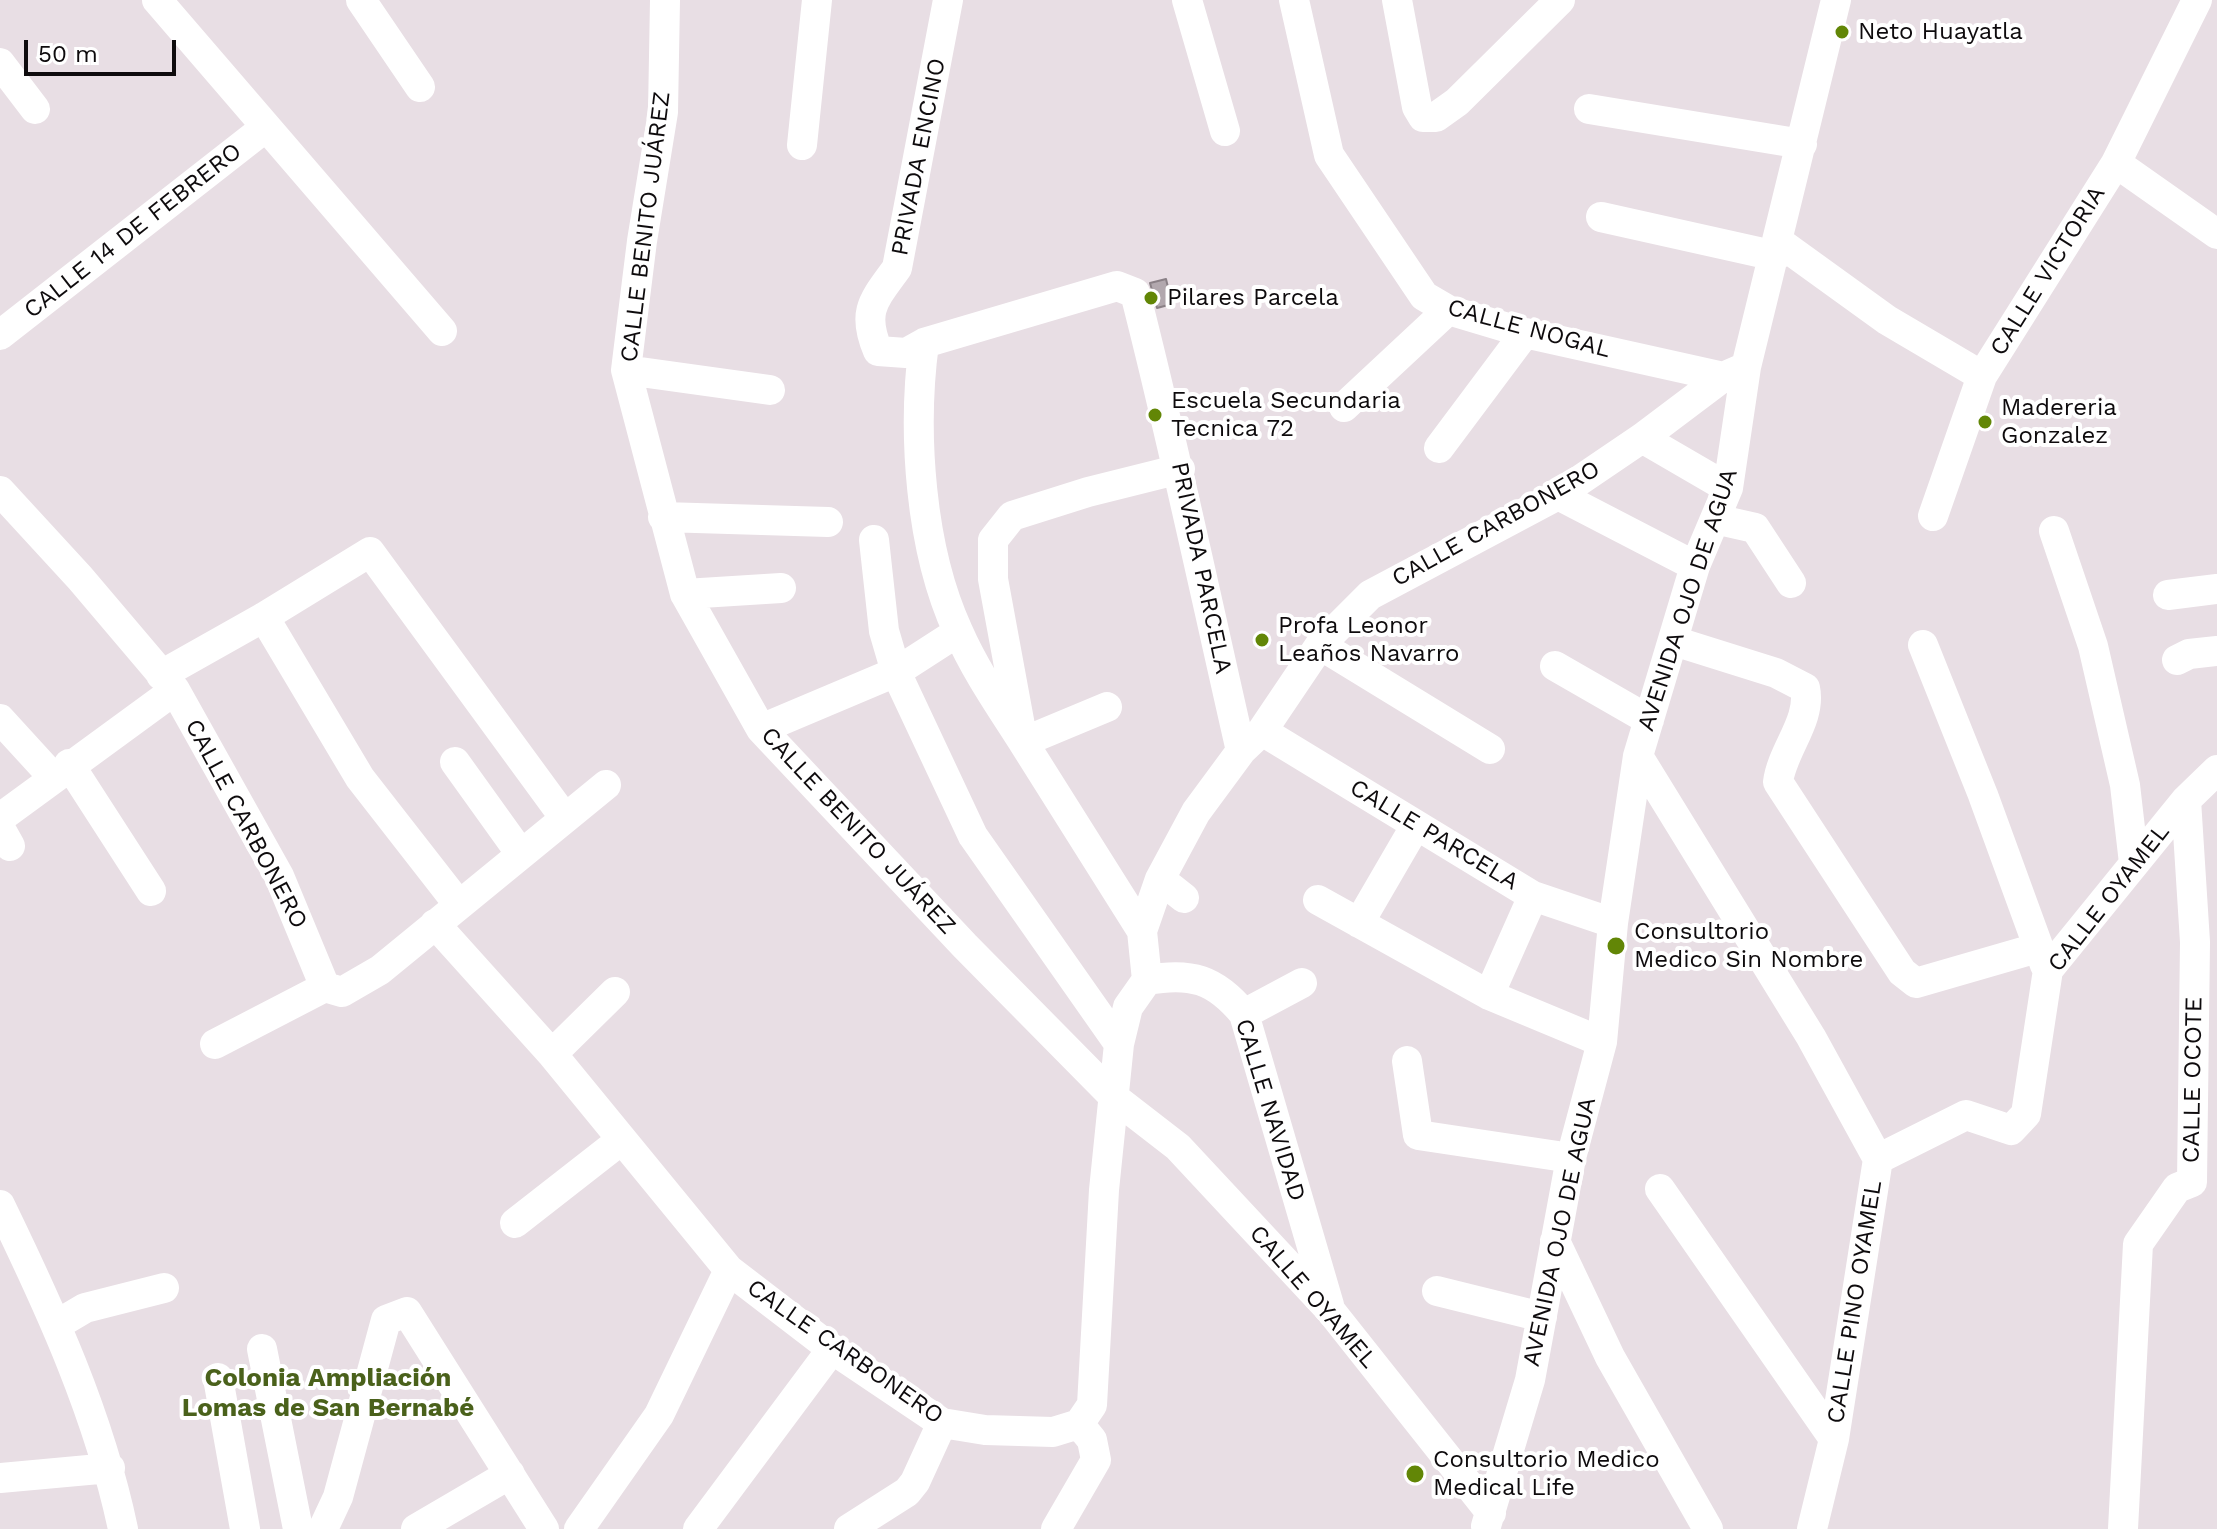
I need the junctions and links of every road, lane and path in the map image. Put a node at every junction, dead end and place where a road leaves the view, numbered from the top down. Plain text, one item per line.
1 (157, 0) edge
2 (361, 0) edge
3 (665, 0) edge
4 (817, 0) edge
5 (948, 0) edge
6 (1187, 0) edge
7 (1294, 0) edge
8 (1397, 0) edge
9 (1560, 0) edge
10 (1836, 0) edge
11 (2197, 0) edge
12 (0, 63) edge
13 (420, 87) dead end
14 (35, 109) dead end
15 (1589, 109) dead end
16 (266, 127) junction
17 (1225, 131) dead end
18 (1802, 144) junction
19 (802, 145) dead end
20 (2116, 163) junction
21 (1601, 217) dead end
22 (2217, 234) edge
23 (1778, 249) junction
24 (1448, 310) junction
25 (442, 331) dead end
26 (1525, 333) junction
27 (0, 335) edge
28 (924, 343) junction
29 (626, 370) junction
30 (1735, 372) junction
31 (1982, 376) junction
32 (770, 390) dead end
33 (1344, 407) dead end
34 (1642, 438) junction
35 (1439, 448) dead end
36 (1180, 469) junction
37 (1728, 488) junction
38 (0, 491) edge
39 (1558, 495) junction
40 (1933, 516) dead end
41 (663, 517) junction
42 (1715, 519) junction
43 (828, 522) dead end
44 (2054, 531) dead end
45 (874, 540) dead end
46 (1695, 566) junction
47 (1791, 583) dead end
48 (781, 588) dead end
49 (2217, 589) edge
50 (685, 594) junction
51 (2168, 595) dead end
52 (264, 617) junction
53 (958, 632) junction
54 (1674, 641) junction
55 (1320, 645) junction
56 (1923, 645) dead end
57 (2217, 651) edge
58 (2177, 660) dead end
59 (1555, 666) dead end
60 (896, 672) junction
61 (168, 682) junction
62 (1107, 707) dead end
63 (0, 719) edge
64 (1649, 720) junction
65 (761, 729) junction
66 (1252, 741) junction
67 (1023, 742) junction
68 (1490, 749) dead end
69 (1638, 756) junction
70 (455, 762) dead end
71 (2217, 770) edge
72 (61, 771) junction
73 (606, 785) dead end
74 (2186, 800) junction
75 (564, 817) junction
76 (1416, 825) junction
77 (3, 831) edge
78 (521, 854) junction
79 (2134, 863) junction
80 (1160, 879) junction
81 (151, 891) dead end
82 (1533, 896) junction
83 (1184, 898) dead end
84 (1318, 900) dead end
85 (459, 905) junction
86 (1359, 923) junction
87 (1613, 923) junction
88 (435, 924) junction
89 (1142, 931) junction
90 (2042, 959) junction
91 (1147, 980) junction
92 (1302, 983) dead end
93 (325, 987) junction
94 (615, 992) dead end
95 (1489, 995) junction
96 (1244, 1014) junction
97 (1602, 1042) junction
98 (215, 1044) dead end
99 (1119, 1044) junction
100 (552, 1054) junction
101 (1407, 1061) dead end
102 (1116, 1099) junction
103 (620, 1141) junction
104 (1571, 1158) junction
105 (1878, 1159) junction
106 (1660, 1189) dead end
107 (0, 1205) edge
108 (515, 1223) dead end
109 (1555, 1241) junction
110 (729, 1270) junction
111 (164, 1288) dead end
112 (1437, 1291) dead end
113 (1330, 1310) junction
114 (1542, 1317) junction
115 (58, 1324) junction
116 (262, 1349) dead end
117 (832, 1349) junction
118 (218, 1378) dead end
119 (942, 1423) junction
120 (1079, 1424) junction
121 (1834, 1439) junction
122 (110, 1468) junction
123 (510, 1474) junction
124 (0, 1478) edge
125 (1488, 1521) edge
126 (123, 1529) edge
127 (245, 1529) edge
128 (298, 1529) edge
129 (323, 1529) edge
130 (416, 1529) edge
131 (544, 1529) edge
132 (579, 1529) edge
133 (698, 1529) edge
134 (849, 1529) edge
135 (1056, 1529) edge
136 (1708, 1529) edge
137 (1812, 1529) edge
138 (2123, 1529) edge

1 - 16 street
2 - 13 street
3 - 29 street, CALLE BENITO JUÁREZ
4 - 19 street
5 - 28 street, PRIVADA ENCINO
6 - 17 street
7 - 24 street, CALLE NOGAL
8 - 9 street
10 - 18 street, AVENIDA OJO DE AGUA
11 - 20 street, CALLE VICTORIA
12 - 14 street
15 - 18 street
16 - 25 street
16 - 27 street, CALLE 14 DE FEBRERO
18 - 23 street, AVENIDA OJO DE AGUA
20 - 22 street
20 - 31 street, CALLE VICTORIA
21 - 23 street
23 - 30 street, AVENIDA OJO DE AGUA
23 - 31 street, CALLE VICTORIA
24 - 26 street, CALLE NOGAL
24 - 33 street
26 - 30 street, CALLE NOGAL
26 - 35 street
28 - 36 street, PRIVADA PARCELA
28 - 53 street
29 - 32 street
29 - 41 street, CALLE BENITO JUÁREZ
30 - 34 street, CALLE CARBONERO
30 - 37 street, AVENIDA OJO DE AGUA
31 - 40 street
34 - 37 street
34 - 39 street, CALLE CARBONERO
36 - 66 street, PRIVADA PARCELA
36 - 67 street
37 - 42 street, AVENIDA OJO DE AGUA
38 - 61 street, CALLE CARBONERO
39 - 46 street
39 - 55 street, CALLE CARBONERO
41 - 43 street
41 - 50 street, CALLE BENITO JUÁREZ
42 - 46 street, AVENIDA OJO DE AGUA
42 - 47 street
44 - 79 street
45 - 60 street
46 - 54 street, AVENIDA OJO DE AGUA
48 - 50 street
49 - 51 street
50 - 65 street, CALLE BENITO JUÁREZ
52 - 61 street
52 - 75 street
52 - 85 street
53 - 60 street
53 - 67 street
54 - 64 street, AVENIDA OJO DE AGUA
54 - 90 street
55 - 66 street, CALLE CARBONERO
55 - 68 street
56 - 90 street
57 - 58 street
59 - 64 street
60 - 65 street
60 - 99 street
61 - 72 street
61 - 93 street, CALLE CARBONERO
62 - 67 street
63 - 72 street
64 - 69 street, AVENIDA OJO DE AGUA
65 - 102 street, CALLE BENITO JUÁREZ
66 - 76 street, CALLE PARCELA
66 - 80 street, CALLE CARBONERO
67 - 89 street
69 - 87 street, AVENIDA OJO DE AGUA
69 - 105 street, CALLE PINO OYAMEL
70 - 78 street
71 - 74 street, CALLE OYAMEL
72 - 77 street
72 - 81 street
73 - 75 street
74 - 79 street, CALLE OYAMEL
74 - 138 street, CALLE OCOTE
75 - 78 street
76 - 82 street, CALLE PARCELA
76 - 86 street
78 - 85 street
79 - 90 street, CALLE OYAMEL
80 - 83 street
80 - 89 street, CALLE CARBONERO
82 - 87 street, CALLE PARCELA
82 - 95 street
84 - 86 street
85 - 88 street
86 - 95 street
87 - 97 street, AVENIDA OJO DE AGUA
88 - 93 street
88 - 100 street, CALLE CARBONERO
89 - 91 street, CALLE CARBONERO
90 - 105 street, CALLE OYAMEL
91 - 96 street, CALLE NAVIDAD
91 - 99 street
92 - 96 street
93 - 98 street
94 - 100 street
95 - 97 street
96 - 113 street, CALLE NAVIDAD
97 - 104 street, AVENIDA OJO DE AGUA
99 - 102 street
100 - 103 street, CALLE CARBONERO
101 - 104 street
102 - 113 street, CALLE OYAMEL
102 - 120 street
103 - 108 street
103 - 110 street, CALLE CARBONERO
104 - 109 street, AVENIDA OJO DE AGUA
105 - 121 street, CALLE PINO OYAMEL
106 - 121 street
107 - 115 street
109 - 114 street, AVENIDA OJO DE AGUA
109 - 136 street
110 - 117 street, CALLE CARBONERO
110 - 132 street
111 - 115 street
112 - 114 street
113 - 125 street, CALLE OYAMEL
114 - 125 street, AVENIDA OJO DE AGUA
115 - 122 street
116 - 128 street
117 - 119 street, CALLE CARBONERO
117 - 133 street
118 - 127 street
119 - 120 street, CALLE CARBONERO
119 - 134 street
120 - 135 street
121 - 137 street, CALLE PINO OYAMEL
122 - 124 street
122 - 126 street
123 - 129 street
123 - 130 street
123 - 131 street

